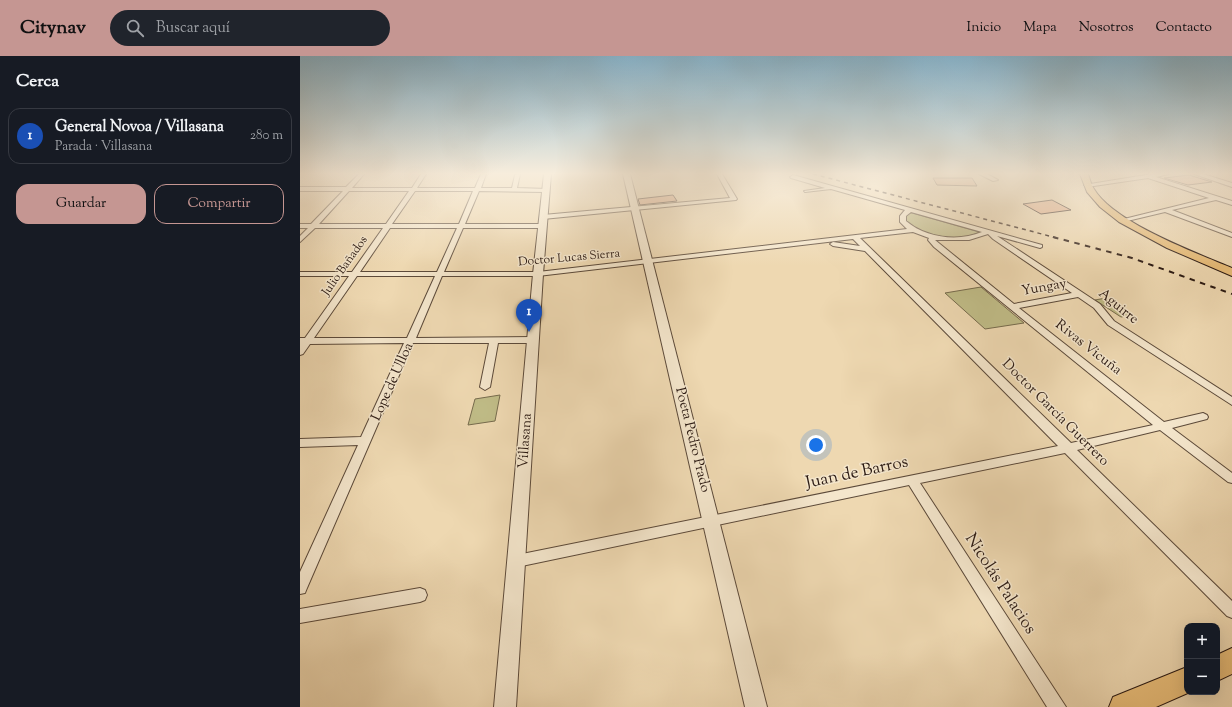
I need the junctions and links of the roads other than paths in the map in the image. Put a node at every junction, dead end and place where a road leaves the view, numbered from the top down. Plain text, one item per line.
1 (334, 204) edge
2 (403, 204) edge
3 (471, 204) edge
4 (544, 204) edge
5 (633, 204) edge
6 (674, 204) edge
7 (893, 204) edge
8 (1103, 204) edge
9 (1189, 204) edge
10 (634, 208) junction
11 (910, 209) junction
12 (1165, 210) junction
13 (543, 217) junction
14 (1123, 220) junction
15 (300, 226) edge
16 (314, 226) junction
17 (388, 226) junction
18 (461, 226) junction
19 (542, 226) junction
20 (914, 230) junction
21 (989, 231) junction
22 (1232, 235) edge
23 (933, 236) junction
24 (856, 238) junction
25 (300, 240) edge
26 (815, 242) junction
27 (1040, 246) dead end
28 (867, 249) junction
29 (648, 262) junction
30 (1232, 272) edge
31 (300, 274) edge
32 (354, 274) junction
33 (441, 274) junction
34 (538, 274) junction
35 (1079, 294) junction
36 (1012, 307) junction
37 (411, 340) junction
38 (494, 340) junction
39 (533, 340) junction
40 (304, 341) edge
41 (300, 352) edge
42 (485, 387) dead end
43 (1232, 402) edge
44 (1203, 418) dead end
45 (1163, 427) junction
46 (366, 441) junction
47 (300, 442) edge
48 (1068, 448) junction
49 (1232, 479) edge
50 (912, 480) junction
51 (712, 522) junction
52 (517, 561) junction
53 (300, 588) edge
54 (420, 595) dead end
55 (1232, 610) edge
56 (300, 616) edge
57 (1232, 661) edge
58 (1220, 667) edge
59 (1184, 681) edge
60 (505, 707) edge
61 (756, 707) edge
62 (1057, 707) edge
63 (1123, 707) edge

1 - 16 street
2 - 17 street, Julio Bañados
3 - 18 street, Lope de Ulloa
4 - 13 street, Villasana
5 - 10 street, Poeta Pedro Prado
6 - 10 street
7 - 11 street
8 - 14 main road
9 - 12 street
10 - 13 street
10 - 29 street, Poeta Pedro Prado
11 - 20 street
11 - 21 street
12 - 14 street
12 - 22 street
13 - 19 street, Villasana
14 - 30 main road
15 - 16 street
16 - 17 street
16 - 25 street
17 - 18 street
17 - 32 street, Julio Bañados
18 - 19 street
18 - 33 street, Lope de Ulloa
19 - 34 street, Villasana
20 - 23 street
20 - 24 street, Doctor Lucas Sierra
21 - 23 street
21 - 27 street
21 - 35 street, Aguirre
23 - 36 street, Rivas Vicuña
24 - 26 street, Doctor Lucas Sierra
24 - 28 street, Doctor García Guerrero
26 - 28 street, Doctor Lucas Sierra
26 - 29 street, Doctor Lucas Sierra
28 - 48 street, Doctor García Guerrero
29 - 34 street, Doctor Lucas Sierra
29 - 51 street, Poeta Pedro Prado
31 - 32 street, Doctor Lucas Sierra
32 - 33 street, Doctor Lucas Sierra
32 - 40 street, Julio Bañados
33 - 34 street, Doctor Lucas Sierra
33 - 37 street, Lope de Ulloa
34 - 39 street, Villasana
35 - 36 street, Yungay
35 - 43 street, Aguirre
36 - 45 street, Rivas Vicuña
37 - 38 street
37 - 40 street
37 - 46 street, Lope de Ulloa
38 - 39 street
38 - 42 street
39 - 52 street, Villasana
40 - 41 street, Julio Bañados
44 - 45 street, Juan de Barros
45 - 48 street, Juan de Barros
45 - 49 street, Rivas Vicuña
46 - 47 street
46 - 53 street, Lope de Ulloa
48 - 50 street, Juan de Barros
48 - 55 street, Doctor García Guerrero
50 - 51 street, Juan de Barros
50 - 62 street, Nicolás Palacios
51 - 52 street, Juan de Barros
51 - 61 street, Poeta Pedro Prado
52 - 60 street, Villasana
54 - 56 street
57 - 58 main road
59 - 63 main road

